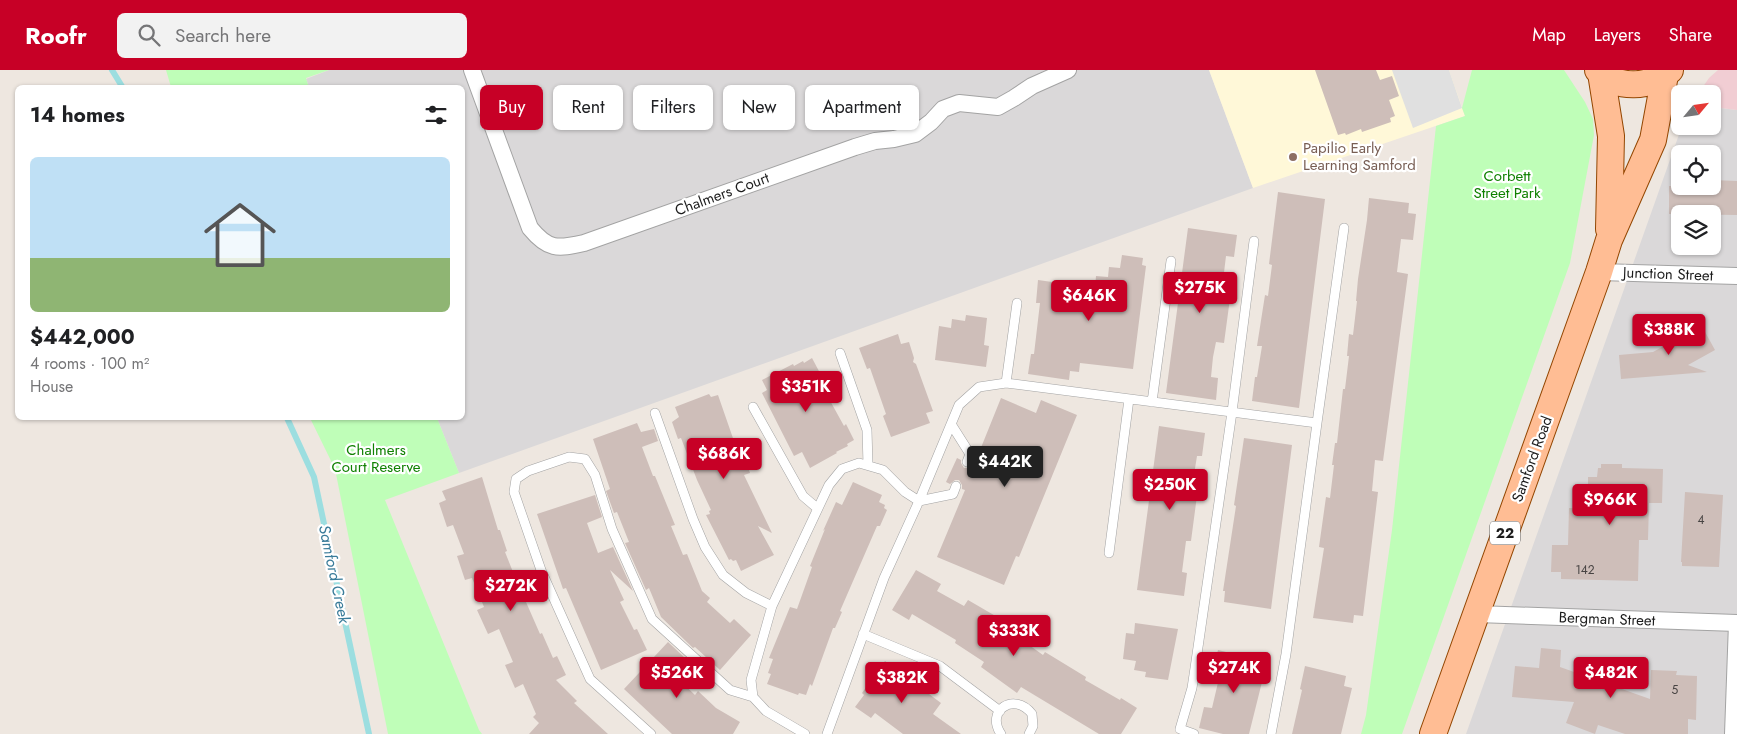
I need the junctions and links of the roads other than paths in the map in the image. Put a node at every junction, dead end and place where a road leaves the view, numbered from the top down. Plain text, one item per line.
1 (472, 70) edge
2 (1068, 70) edge
3 (1600, 72) edge
4 (1668, 72) edge
5 (1344, 228) dead end
6 (1609, 240) junction
7 (1254, 241) dead end
8 (1172, 260) dead end
9 (1599, 272) junction
10 (1737, 276) edge
11 (1017, 303) dead end
12 (840, 353) dead end
13 (1006, 383) junction
14 (1129, 399) junction
15 (1152, 402) junction
16 (754, 408) dead end
17 (1232, 412) junction
18 (654, 413) dead end
19 (1317, 423) junction
20 (951, 424) junction
21 (967, 462) dead end
22 (868, 466) junction
23 (956, 486) dead end
24 (919, 501) junction
25 (817, 508) junction
26 (1109, 553) dead end
27 (772, 606) junction
28 (1477, 614) junction
29 (1737, 623) edge
30 (863, 634) junction
31 (752, 697) junction
32 (1000, 711) junction
33 (651, 734) edge
34 (805, 734) edge
35 (827, 734) edge
36 (1001, 734) edge
37 (1029, 734) edge
38 (1194, 734) edge
39 (1271, 734) edge
40 (1433, 734) edge
41 (1733, 734) edge

1 - 2 street, Chalmers Court
3 - 4 main road, 22
3 - 6 main road, Samford Road / 22
4 - 6 main road, Samford Road / 22
5 - 19 lane
6 - 9 main road, Samford Road / 22
7 - 17 lane
8 - 15 lane
9 - 10 street, Junction Street
9 - 28 main road, Samford Road / 22
11 - 13 lane
12 - 22 lane
13 - 14 lane
13 - 20 lane
14 - 15 lane
14 - 26 lane
15 - 17 lane
16 - 25 lane
17 - 19 lane
17 - 38 lane
18 - 27 lane
19 - 39 lane
20 - 21 lane
20 - 24 lane
22 - 24 lane
22 - 25 lane
23 - 24 lane
24 - 30 lane
25 - 27 lane
27 - 31 lane
28 - 29 street, Bergman Street
28 - 40 main road, Samford Road / 22
29 - 41 street
30 - 32 lane
30 - 35 lane
31 - 33 lane
31 - 34 lane
32 - 36 lane
32 - 37 lane

